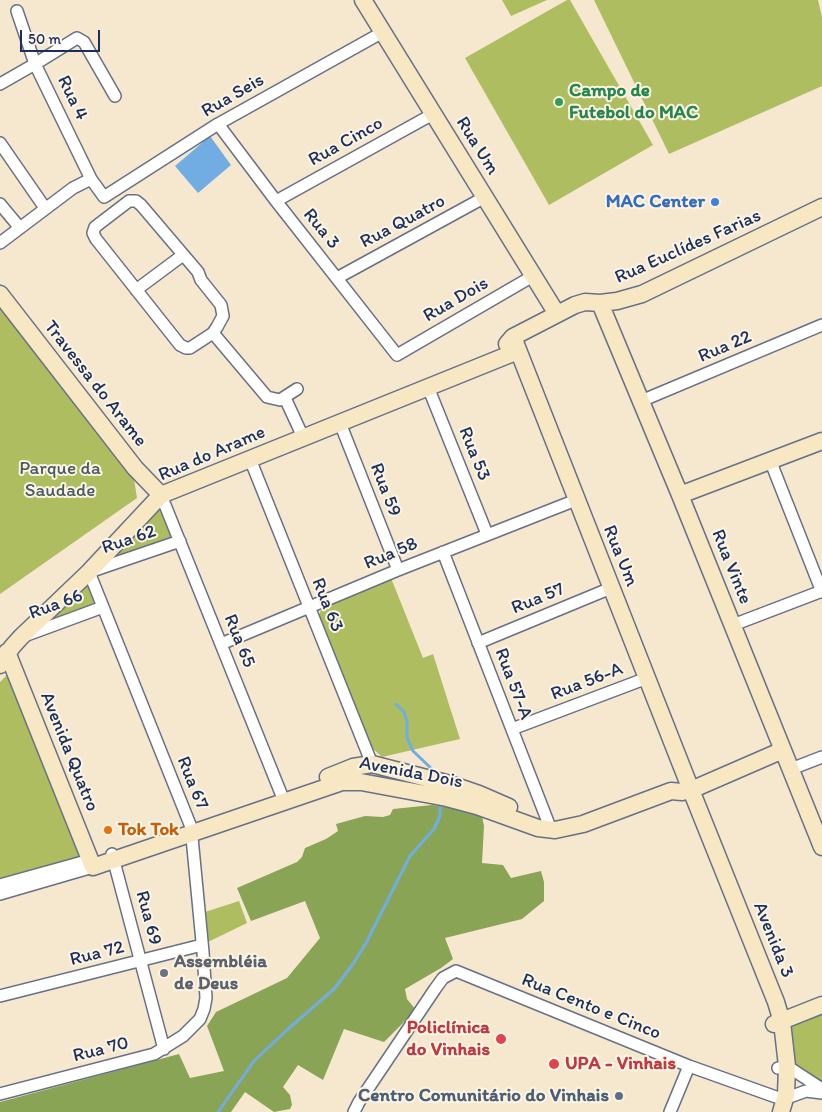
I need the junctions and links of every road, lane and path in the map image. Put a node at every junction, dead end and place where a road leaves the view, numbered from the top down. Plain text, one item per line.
1 (363, 0) edge
2 (17, 11) dead end
3 (383, 32) junction
4 (36, 64) junction
5 (0, 84) edge
6 (116, 96) dead end
7 (433, 114) junction
8 (218, 124) junction
9 (0, 143) edge
10 (91, 179) junction
11 (104, 196) joint
12 (485, 197) junction
13 (276, 201) junction
14 (0, 204) edge
15 (45, 208) junction
16 (820, 214) edge
17 (20, 228) junction
18 (0, 243) edge
19 (183, 255) junction
20 (533, 276) junction
21 (337, 278) junction
22 (136, 290) junction
23 (0, 294) edge
24 (600, 303) junction
25 (557, 314) junction
26 (822, 325) edge
27 (212, 332) junction
28 (515, 344) junction
29 (396, 355) joint
30 (495, 360) joint
31 (428, 387) junction
32 (297, 389) dead end
33 (285, 398) junction
34 (641, 401) junction
35 (340, 422) junction
36 (302, 438) junction
37 (822, 441) edge
38 (250, 459) junction
39 (770, 460) junction
40 (161, 495) junction
41 (680, 495) junction
42 (576, 500) junction
43 (487, 534) junction
44 (180, 541) junction
45 (443, 552) junction
46 (398, 570) junction
47 (89, 572) junction
48 (611, 588) junction
49 (822, 591) edge
50 (103, 607) junction
51 (310, 608) junction
52 (733, 625) junction
53 (21, 637) junction
54 (478, 643) junction
55 (221, 644) junction
56 (5, 664) edge
57 (647, 678) junction
58 (512, 730) junction
59 (783, 750) junction
60 (822, 757) edge
61 (372, 764) junction
62 (790, 769) junction
63 (428, 787) junction
64 (687, 789) junction
65 (283, 798) junction
66 (548, 826) junction
67 (192, 830) junction
68 (822, 847) edge
69 (113, 857) junction
70 (92, 864) junction
71 (0, 885) edge
72 (0, 894) edge
73 (202, 945) junction
74 (141, 961) junction
75 (0, 996) edge
76 (822, 1005) edge
77 (200, 1019) joint
78 (778, 1023) junction
79 (164, 1049) junction
80 (689, 1066) junction
81 (782, 1067) junction
82 (822, 1091) edge
83 (0, 1094) edge
84 (779, 1105) edge
85 (354, 1112) edge
86 (670, 1112) edge

1 - 3 street, Rua Um
2 - 4 street, Rua 4
3 - 7 street, Rua Um
3 - 8 street, Rua Seis
4 - 5 street
4 - 6 street
4 - 10 street, Rua 4
7 - 12 street, Rua Um
7 - 13 street, Rua Cinco
8 - 11 street, Rua Seis
8 - 13 street, Rua 3
9 - 15 street
10 - 11 street, Rua 4
10 - 15 street
12 - 20 street, Rua Um
12 - 21 street, Rua Quatro
13 - 21 street, Rua 3
14 - 17 street
15 - 17 street
16 - 24 street, Rua Euclídes Farias
17 - 18 street
19 - 22 street
19 - 22 street
19 - 27 street
20 - 25 street, Rua Um
20 - 29 street, Rua Dois
21 - 29 street, Rua 3
22 - 27 street
23 - 40 street, Travessa do Arame
24 - 25 street, Rua Euclídes Farias
24 - 34 street, Rua Vinte
25 - 28 street, Rua Euclídes Farias
26 - 34 street, Rua 22
27 - 33 street
28 - 30 street, Rua Euclídes Farias
28 - 42 street, Rua Um
30 - 31 street, Rua do Arame
31 - 35 street, Rua do Arame
31 - 43 street, Rua 53
32 - 33 street
33 - 36 street
34 - 41 street, Rua Vinte
35 - 36 street, Rua do Arame
35 - 46 street, Rua 59
36 - 38 street, Rua do Arame
37 - 39 street
38 - 40 street, Rua do Arame
38 - 51 street, Rua 63
39 - 41 street
39 - 49 street
40 - 44 street, Rua 65
40 - 47 street, Rua do Arame
41 - 52 street, Rua Vinte
42 - 43 street, Rua 58
42 - 48 street, Rua Um
43 - 45 street, Rua 58
44 - 47 street, Rua 62
44 - 55 street, Rua 65
45 - 46 street, Rua 58
45 - 54 street, Rua 57-A
46 - 51 street, Rua 58
47 - 50 street, Rua 67
47 - 53 street, Rua do Arame
48 - 54 street, Rua 57
48 - 57 street, Rua Um
49 - 52 street
50 - 53 street, Rua 66
50 - 67 street, Rua 67
51 - 55 street, Rua 58
51 - 61 street, Rua 63
52 - 59 street, Rua Vinte
53 - 56 street, Rua do Arame
54 - 58 street, Rua 57-A
55 - 65 street, Rua 65
56 - 70 street, Avenida Quatro
57 - 58 street, Rua 56-A
57 - 64 street, Rua Um
58 - 66 street, Rua 57-A
59 - 62 street, Rua Vinte
59 - 64 street
60 - 62 street
61 - 63 street, Avenida Dois
61 - 65 street, Avenida Dois
62 - 68 street, Rua Vinte
63 - 65 street, Avenida Dois
63 - 66 street, Avenida Dois
64 - 66 street, Avenida Dois
64 - 78 street, Avenida 3
65 - 67 street, Avenida Dois
67 - 69 street, Avenida Dois
67 - 73 street, Rua 67
69 - 70 street, Avenida Dois
69 - 74 street, Rua 69
70 - 71 street, Avenida Dois
70 - 72 street, Avenida Dois
73 - 74 street, Rua 72
73 - 77 street, Rua 67
74 - 75 street, Rua 72
74 - 79 street, Rua 69
76 - 78 street
77 - 79 street, Rua 70
78 - 81 street, Avenida 3
79 - 83 street, Rua 70
80 - 84 street, Rua Cento e Cinco
80 - 85 street, Rua Cento e Cinco
80 - 86 street
81 - 82 street
81 - 84 street, Avenida 3
82 - 84 street

